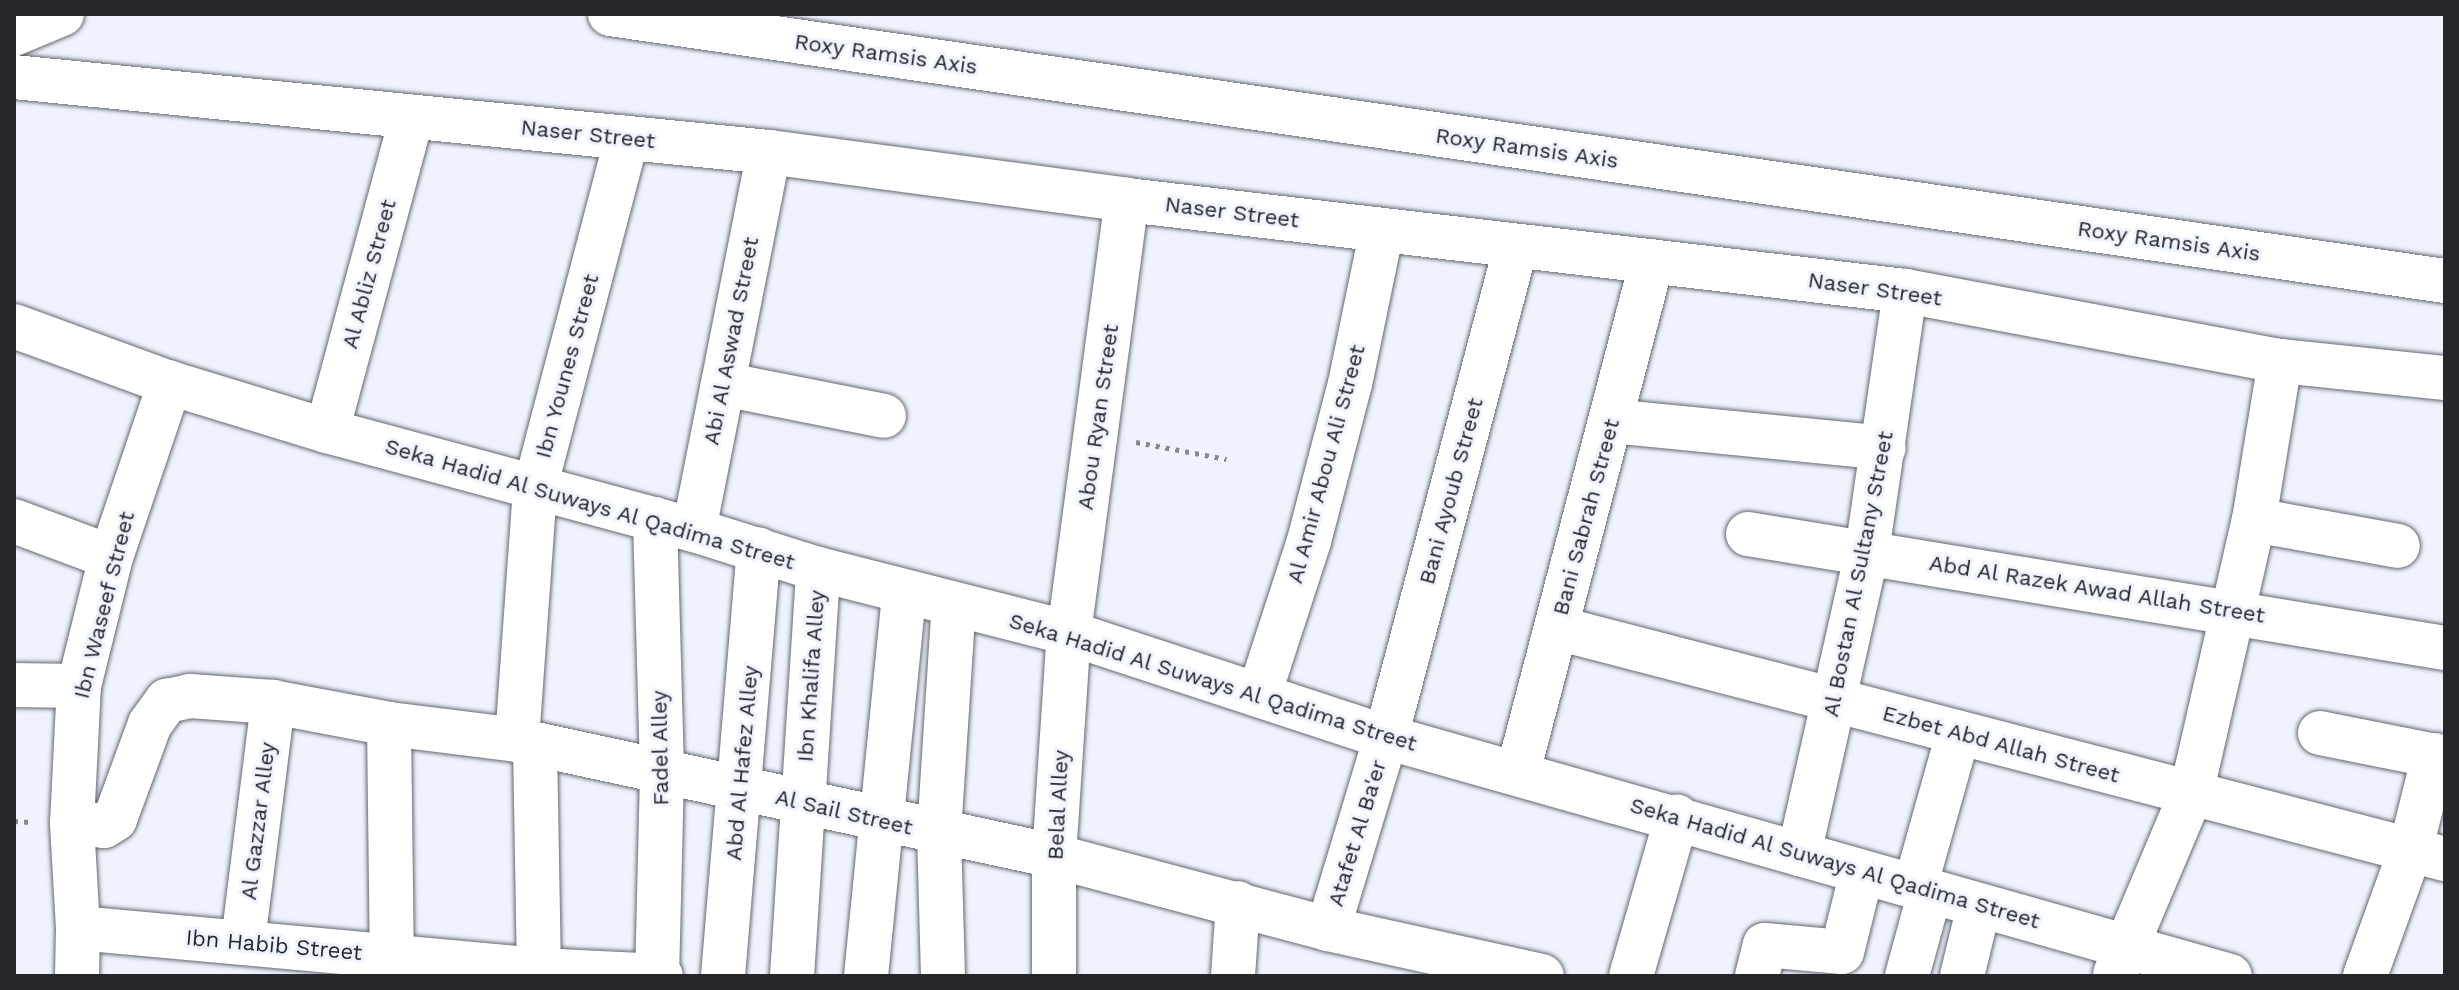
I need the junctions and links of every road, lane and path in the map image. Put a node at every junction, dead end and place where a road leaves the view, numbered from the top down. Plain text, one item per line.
1 (62, 14) edge
2 (610, 14) edge
3 (14, 34) edge
4 (14, 77) edge
5 (412, 117) junction
6 (627, 138) junction
7 (769, 152) junction
8 (1127, 200) junction
9 (1382, 230) junction
10 (1516, 246) junction
11 (1652, 261) junction
12 (2445, 281) edge
13 (1905, 291) junction
14 (14, 326) edge
15 (2280, 361) junction
16 (2445, 378) edge
17 (170, 383) junction
18 (723, 384) junction
19 (884, 416) dead end
20 (1611, 421) junction
21 (327, 431) junction
22 (1096, 434) junction
23 (1884, 448) junction
24 (1226, 459) dead end
25 (535, 488) junction
26 (2254, 520) junction
27 (14, 521) edge
28 (675, 525) junction
29 (1748, 534) dead end
30 (2398, 546) dead end
31 (759, 550) junction
32 (1867, 552) junction
33 (111, 557) junction
34 (818, 569) junction
35 (904, 592) junction
36 (954, 604) junction
37 (2232, 611) junction
38 (1557, 628) junction
39 (1069, 633) junction
40 (2445, 648) edge
41 (14, 685) edge
42 (79, 686) junction
43 (1259, 695) junction
44 (1835, 699) junction
45 (273, 702) junction
46 (389, 724) junction
47 (2320, 733) dead end
48 (1958, 734) junction
49 (1386, 737) junction
50 (526, 742) junction
51 (2440, 756) edge
52 (1518, 772) junction
53 (662, 774) junction
54 (740, 789) junction
55 (2191, 794) junction
56 (802, 803) junction
57 (1677, 817) junction
58 (881, 821) junction
59 (72, 823) junction
60 (939, 833) junction
61 (1799, 854) junction
62 (2428, 855) edge
63 (1054, 856) junction
64 (1862, 872) junction
65 (1923, 890) junction
66 (1238, 903) junction
67 (1979, 906) junction
68 (78, 928) junction
69 (1328, 929) junction
70 (262, 954) edge
71 (392, 956) junction
72 (2121, 962) edge
73 (2185, 970) edge
74 (539, 973) edge
75 (77, 976) edge
76 (659, 976) edge
77 (723, 976) edge
78 (792, 976) edge
79 (866, 976) edge
80 (943, 976) edge
81 (1054, 976) edge
82 (1233, 976) edge
83 (1542, 976) edge
84 (1631, 976) edge
85 (1757, 976) edge
86 (1907, 976) edge
87 (1962, 976) edge
88 (2230, 976) edge
89 (2365, 976) edge

1 - 3 street
2 - 12 street, Roxy Ramsis Axis
4 - 5 street, Naser Street
5 - 6 street, Naser Street
5 - 21 street, Al Abliz Street
6 - 7 street, Naser Street
6 - 25 street, Ibn Younes Street
7 - 8 street, Naser Street
7 - 18 street, Abi Al Aswad Street
8 - 9 street, Naser Street
8 - 22 street, Abou Ryan Street
9 - 10 street, Naser Street
9 - 43 street, Al Amir Abou Ali Street
10 - 11 street, Naser Street
10 - 49 street, Bani Ayoub Street
11 - 13 street, Naser Street
11 - 20 street, Bani Sabrah Street
13 - 15 street, Naser Street
13 - 23 street, Al Bostan Al Sultany Street
14 - 17 street, Seka Hadid Al Suways Al Qadima Street
15 - 16 street, Naser Street
15 - 26 street
17 - 21 street, Seka Hadid Al Suways Al Qadima Street
17 - 33 street, Ibn Waseef Street
18 - 19 street
18 - 28 street, Abi Al Aswad Street
20 - 23 street
20 - 38 street, Bani Sabrah Street
21 - 25 street, Seka Hadid Al Suways Al Qadima Street
22 - 24 path
22 - 39 street, Abou Ryan Street
23 - 32 street, Al Bostan Al Sultany Street
25 - 28 street, Seka Hadid Al Suways Al Qadima Street
25 - 50 street, Ibn Younes Street
26 - 30 street
26 - 37 street
27 - 33 street
28 - 31 street, Seka Hadid Al Suways Al Qadima Street
28 - 53 street, Fadel Alley
29 - 32 street, Abd Al Razek Awad Allah Street
31 - 34 street, Seka Hadid Al Suways Al Qadima Street
31 - 54 street, Abd Al Hafez Alley
32 - 37 street, Abd Al Razek Awad Allah Street
32 - 44 street, Al Bostan Al Sultany Street
33 - 42 street, Ibn Waseef Street
34 - 35 street, Seka Hadid Al Suways Al Qadima Street
34 - 56 street, Ibn Khalifa Alley
35 - 36 street, Seka Hadid Al Suways Al Qadima Street
35 - 58 street
36 - 39 street, Seka Hadid Al Suways Al Qadima Street
36 - 60 street
37 - 40 street, Abd Al Razek Awad Allah Street
37 - 55 street
38 - 44 street, Ezbet Abd Allah Street
38 - 52 street, Bani Sabrah Street
39 - 43 street, Seka Hadid Al Suways Al Qadima Street
39 - 63 street, Belal Alley
41 - 42 street
42 - 59 street, Ibn Waseef Street
43 - 49 street, Seka Hadid Al Suways Al Qadima Street
44 - 48 street, Ezbet Abd Allah Street
44 - 61 street, Al Bostan Al Sultany Street
45 - 46 street, Al Sail Street
45 - 59 street, Al Sail Street
45 - 70 street, Al Gazzar Alley
46 - 50 street, Al Sail Street
46 - 71 street
47 - 51 street
48 - 55 street, Ezbet Abd Allah Street
48 - 65 street
49 - 52 street, Seka Hadid Al Suways Al Qadima Street
49 - 69 street, Atafet Al Ba'er
50 - 53 street, Al Sail Street
50 - 74 street, Ibn Younes Street
51 - 62 street
52 - 57 street, Seka Hadid Al Suways Al Qadima Street
53 - 54 street, Al Sail Street
53 - 76 street, Fadel Alley
54 - 56 street, Al Sail Street
54 - 77 street, Abd Al Hafez Alley
55 - 62 street, Ezbet Abd Allah Street
55 - 72 street
56 - 58 street, Al Sail Street
56 - 78 street, Ibn Khalifa Alley
57 - 61 street, Seka Hadid Al Suways Al Qadima Street
57 - 84 street
58 - 60 street, Al Sail Street
58 - 79 street
59 - 68 street, Ibn Waseef Street
60 - 63 street, Al Sail Street
60 - 80 street
61 - 64 street, Seka Hadid Al Suways Al Qadima Street
62 - 89 street
63 - 66 street, Al Sail Street
63 - 81 street, Belal Alley
64 - 65 street, Seka Hadid Al Suways Al Qadima Street
64 - 85 street
65 - 67 street, Seka Hadid Al Suways Al Qadima Street
65 - 86 street
66 - 69 street, Al Sail Street
66 - 82 street
67 - 72 street, Seka Hadid Al Suways Al Qadima Street
67 - 87 street
68 - 70 street, Ibn Habib Street
68 - 75 street, Ibn Waseef Street
69 - 83 street, Al Sail Street
70 - 71 street, Ibn Habib Street
71 - 74 street, Ibn Habib Street
72 - 73 street, Seka Hadid Al Suways Al Qadima Street
73 - 88 street, Seka Hadid Al Suways Al Qadima Street
74 - 76 street, Ibn Habib Street

